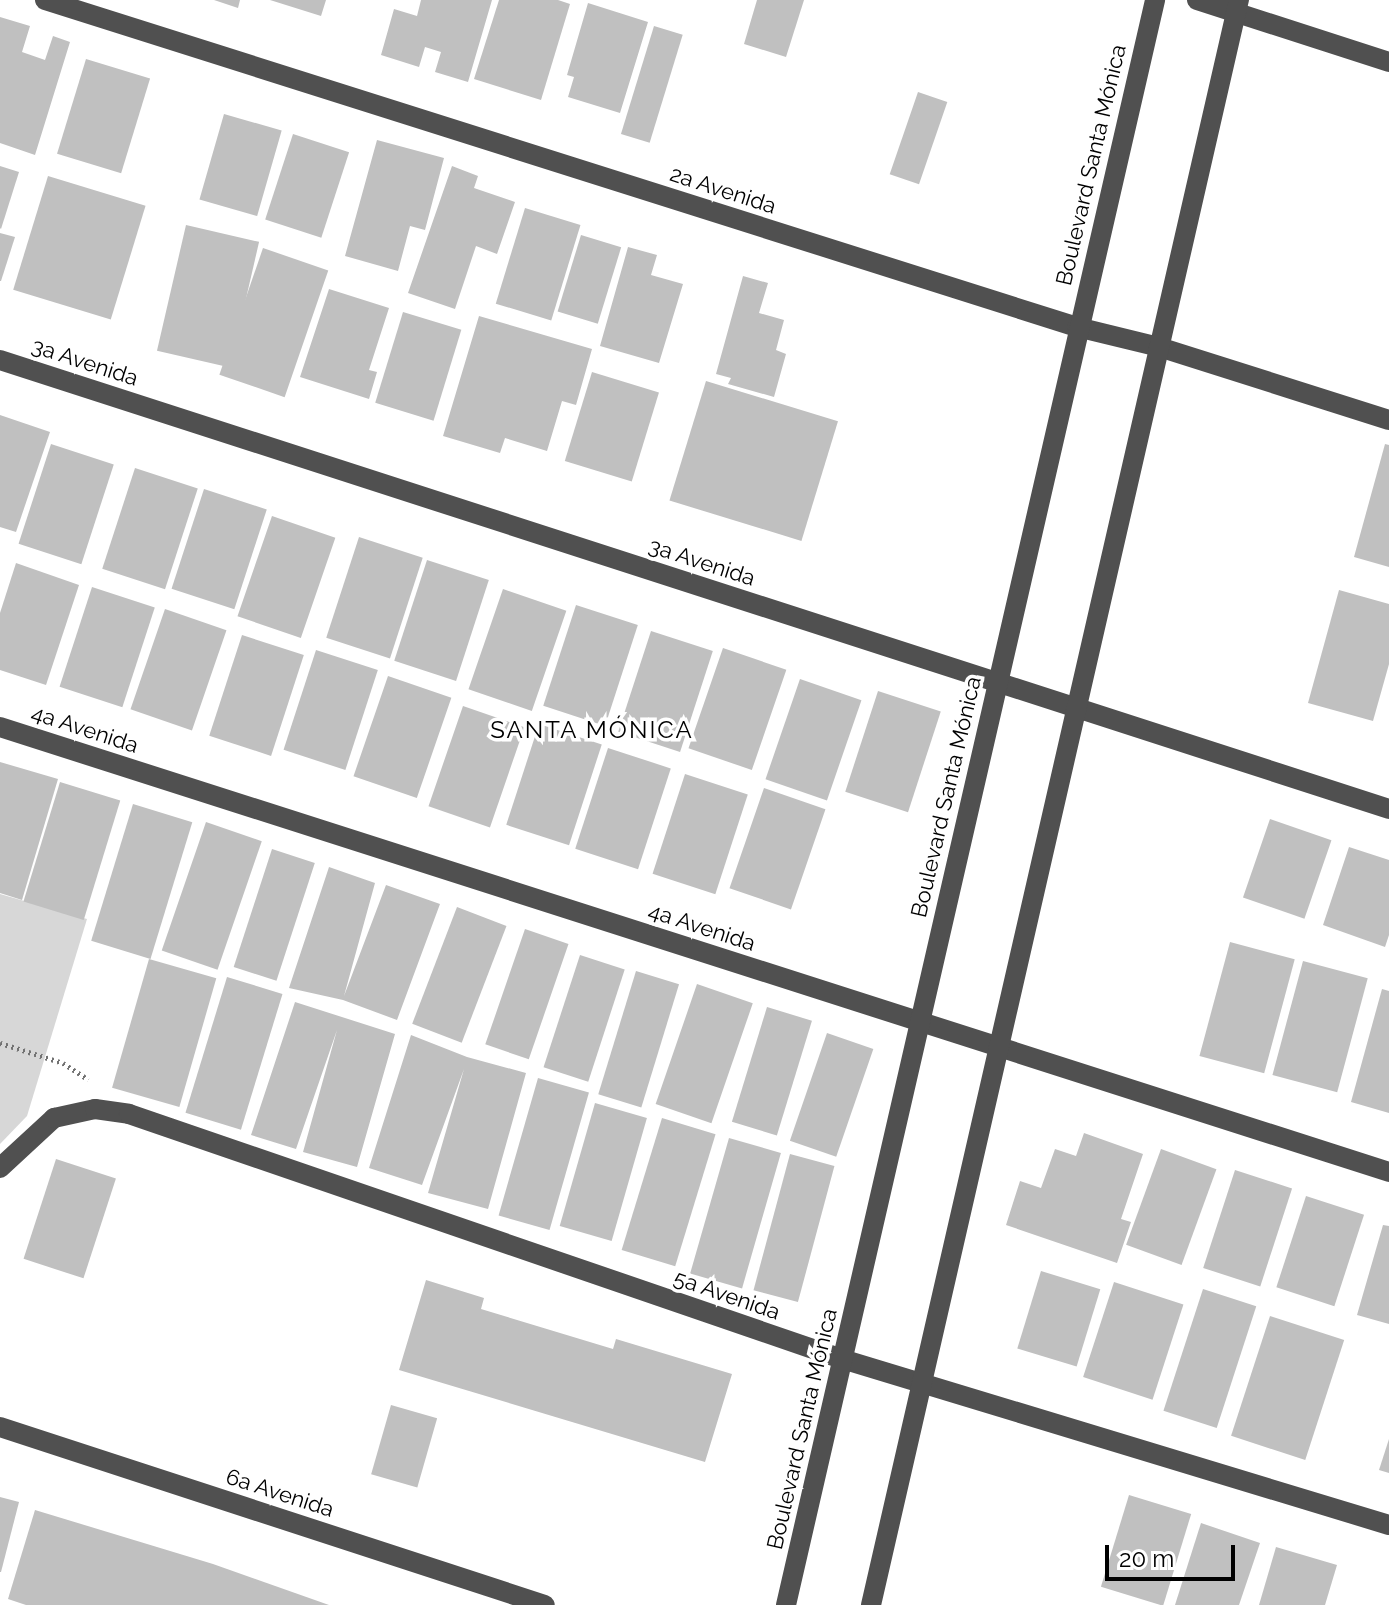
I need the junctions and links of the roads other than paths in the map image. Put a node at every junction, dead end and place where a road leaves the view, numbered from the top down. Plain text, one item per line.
1 (45, 0) edge
2 (1155, 0) edge
3 (1197, 0) edge
4 (1238, 7) edge
5 (1389, 62) edge
6 (1077, 327) junction
7 (1159, 347) junction
8 (0, 360) edge
9 (1389, 420) edge
10 (996, 683) junction
11 (1076, 709) junction
12 (0, 727) edge
13 (1389, 809) edge
14 (918, 1023) junction
15 (999, 1047) junction
16 (0, 1168) edge
17 (1389, 1172) edge
18 (842, 1359) junction
19 (922, 1384) junction
20 (0, 1427) edge
21 (1389, 1525) edge
22 (545, 1605) edge
23 (786, 1605) edge
24 (871, 1605) edge

1 - 6 street, 2a Avenida
2 - 6 street, Boulevard Santa Mónica
3 - 4 street
4 - 5 street
4 - 7 street
6 - 7 street, 2a Avenida
6 - 10 street, Boulevard Santa Mónica
7 - 9 street, 2a Avenida
7 - 11 street
8 - 10 street, 3a Avenida
10 - 11 street, 3a Avenida
10 - 14 street, Boulevard Santa Mónica
11 - 13 street, 3a Avenida
11 - 15 street
12 - 14 street, 4a Avenida
14 - 15 street, 4a Avenida
14 - 18 street, Boulevard Santa Mónica
15 - 17 street, 4a Avenida
15 - 19 street
16 - 18 street, 5a Avenida
18 - 19 street, 5a Avenida
18 - 23 street, Boulevard Santa Mónica
19 - 21 street, 5a Avenida
19 - 24 street
20 - 22 street, 6a Avenida

